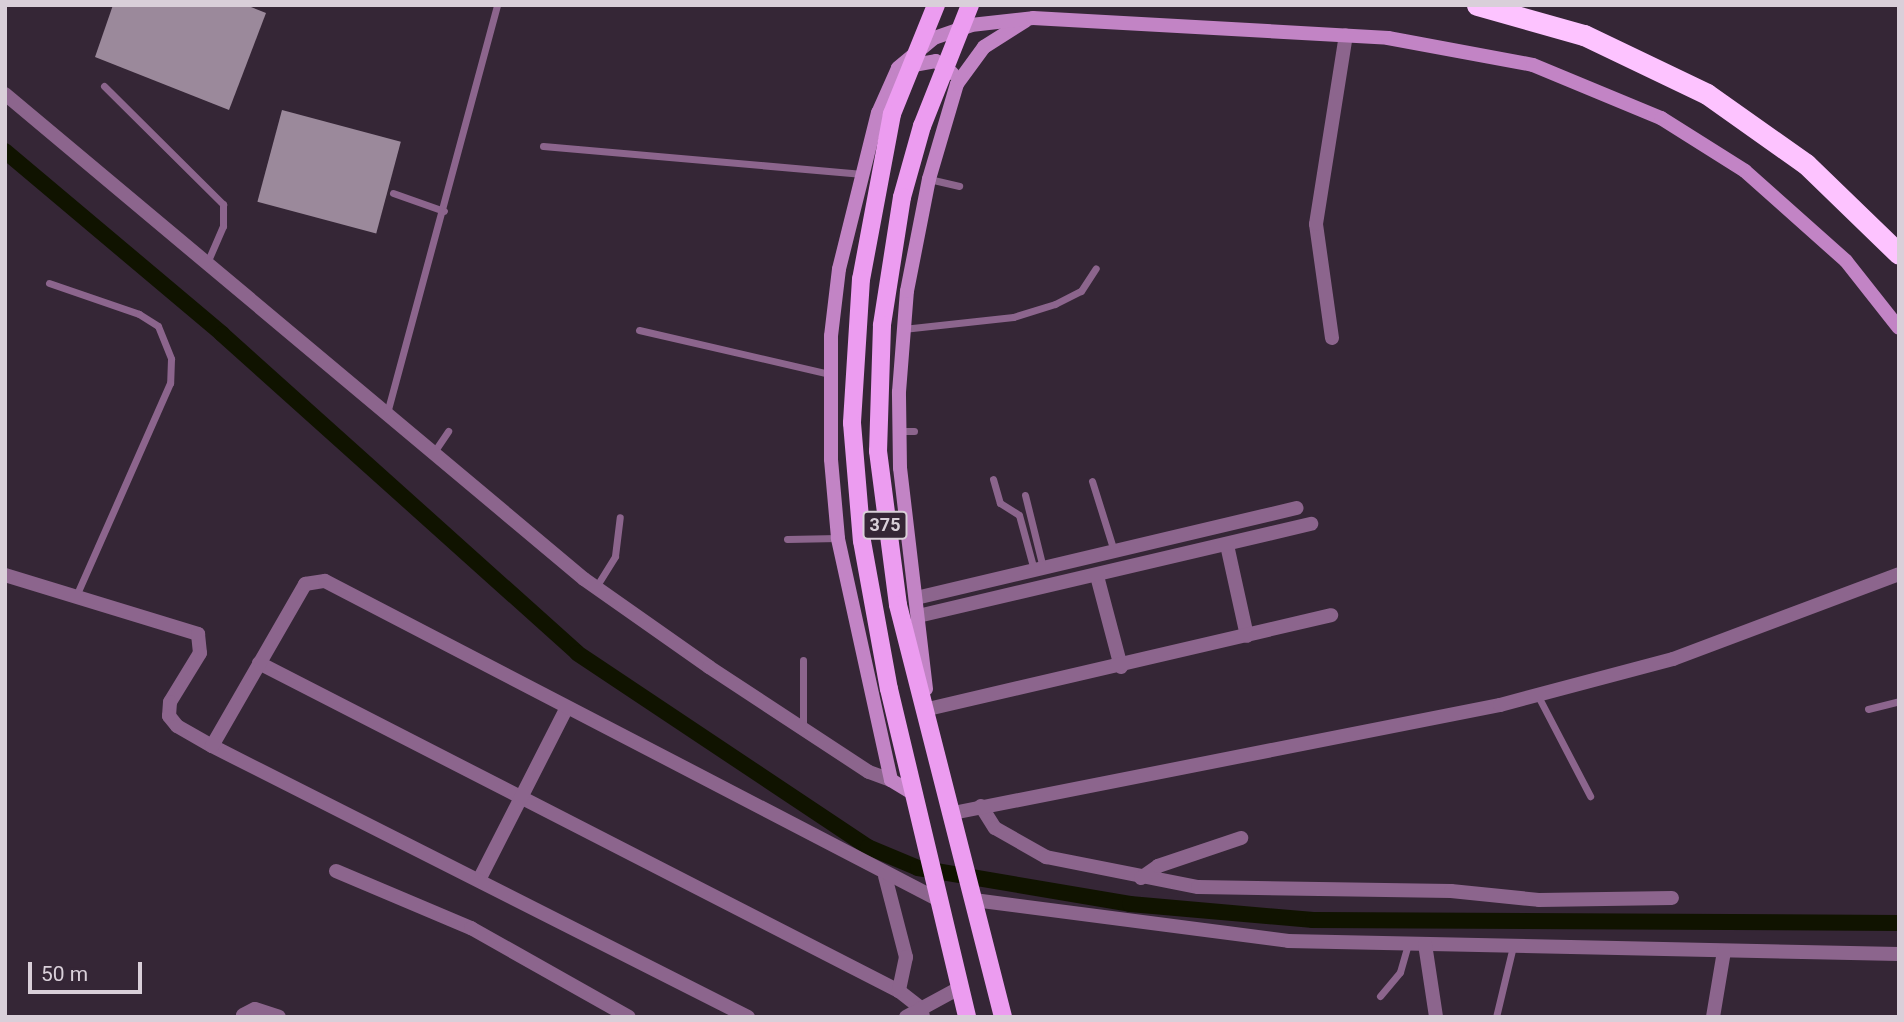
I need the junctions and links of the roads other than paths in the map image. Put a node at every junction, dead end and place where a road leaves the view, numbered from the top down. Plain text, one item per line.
1 (497, 5) edge
2 (936, 5) edge
3 (970, 5) edge
4 (1477, 5) edge
5 (1032, 18) junction
6 (1346, 35) junction
7 (893, 75) junction
8 (957, 84) junction
9 (104, 86) dead end
10 (5, 94) edge
11 (543, 146) dead end
12 (860, 174) junction
13 (929, 179) junction
14 (959, 186) dead end
15 (393, 193) dead end
16 (444, 211) junction
17 (1899, 254) edge
18 (207, 264) junction
19 (1096, 268) dead end
20 (50, 283) dead end
21 (1899, 328) edge
22 (902, 329) junction
23 (639, 330) dead end
24 (1332, 338) dead end
25 (831, 374) junction
26 (386, 417) junction
27 (448, 431) dead end
28 (899, 431) junction
29 (914, 431) dead end
30 (431, 456) junction
31 (993, 479) dead end
32 (1092, 481) dead end
33 (1025, 495) dead end
34 (1297, 508) dead end
35 (620, 517) dead end
36 (1311, 524) dead end
37 (838, 538) junction
38 (787, 539) dead end
39 (1227, 545) junction
40 (1115, 551) junction
41 (1039, 569) junction
42 (1899, 574) edge
43 (5, 575) edge
44 (1097, 576) junction
45 (596, 587) junction
46 (76, 596) junction
47 (916, 598) junction
48 (1331, 615) dead end
49 (918, 616) junction
50 (1247, 636) junction
51 (803, 660) dead end
52 (259, 663) junction
53 (1121, 667) junction
54 (1538, 695) junction
55 (1899, 701) edge
56 (566, 709) junction
57 (928, 709) junction
58 (1868, 709) dead end
59 (803, 729) junction
60 (212, 746) junction
61 (891, 780) junction
62 (914, 794) junction
63 (1590, 796) dead end
64 (522, 797) junction
65 (981, 806) junction
66 (953, 813) junction
67 (1241, 838) dead end
68 (336, 871) dead end
69 (885, 876) junction
70 (1141, 878) junction
71 (479, 880) junction
72 (938, 893) junction
73 (972, 894) junction
74 (1672, 898) dead end
75 (1408, 944) junction
76 (1425, 944) junction
77 (1513, 946) junction
78 (1724, 951) junction
79 (1899, 954) edge
80 (961, 987) junction
81 (899, 991) junction
82 (1380, 996) dead end
83 (922, 1012) edge
84 (243, 1015) dead end
85 (279, 1017) edge
86 (629, 1017) edge
87 (748, 1017) edge
88 (906, 1017) edge
89 (967, 1017) edge
90 (1003, 1017) edge
91 (1436, 1017) edge
92 (1496, 1017) edge
93 (1713, 1017) edge

1 - 16 lane
2 - 62 main road, 375
3 - 57 main road, 375
4 - 17 highway
5 - 6 main road
5 - 7 main road
5 - 8 main road
6 - 21 main road
6 - 24 street
7 - 8 main road
7 - 12 main road
8 - 13 main road
9 - 18 lane
10 - 18 street
11 - 12 lane
12 - 25 main road
13 - 14 lane
13 - 22 main road
15 - 16 lane
16 - 26 lane
18 - 26 street
19 - 22 lane
20 - 46 lane
22 - 28 main road
23 - 25 lane
25 - 37 main road
26 - 30 street
27 - 30 lane
28 - 29 lane
28 - 47 main road
30 - 45 street
31 - 41 lane
32 - 40 lane
33 - 41 lane
34 - 40 street
35 - 45 lane
36 - 39 street
37 - 38 lane
37 - 61 main road
39 - 44 street
39 - 50 street
40 - 41 street
41 - 47 street
42 - 54 street
43 - 46 street
44 - 49 street
44 - 53 street
45 - 59 street
46 - 60 street
47 - 49 main road
48 - 50 street
49 - 57 main road
50 - 53 street
51 - 59 lane
52 - 56 street
52 - 60 street
52 - 64 street
53 - 57 street
54 - 63 lane
54 - 65 street
55 - 58 lane
56 - 64 street
56 - 69 street
57 - 66 main road, 375
59 - 61 street
60 - 71 street
61 - 62 main road
62 - 72 main road, 375
64 - 71 street
64 - 81 street
65 - 66 street
65 - 70 street
66 - 73 main road, 375
67 - 70 street
68 - 86 street
69 - 72 street
69 - 81 street
70 - 74 street
71 - 87 street
72 - 80 main road, 375
73 - 75 street
73 - 90 main road, 375
75 - 76 street
75 - 82 lane
76 - 77 street
76 - 91 street
77 - 78 street
77 - 92 lane
78 - 79 street
78 - 93 street
80 - 83 street
80 - 89 main road, 375
81 - 83 street
83 - 88 street
84 - 85 street

